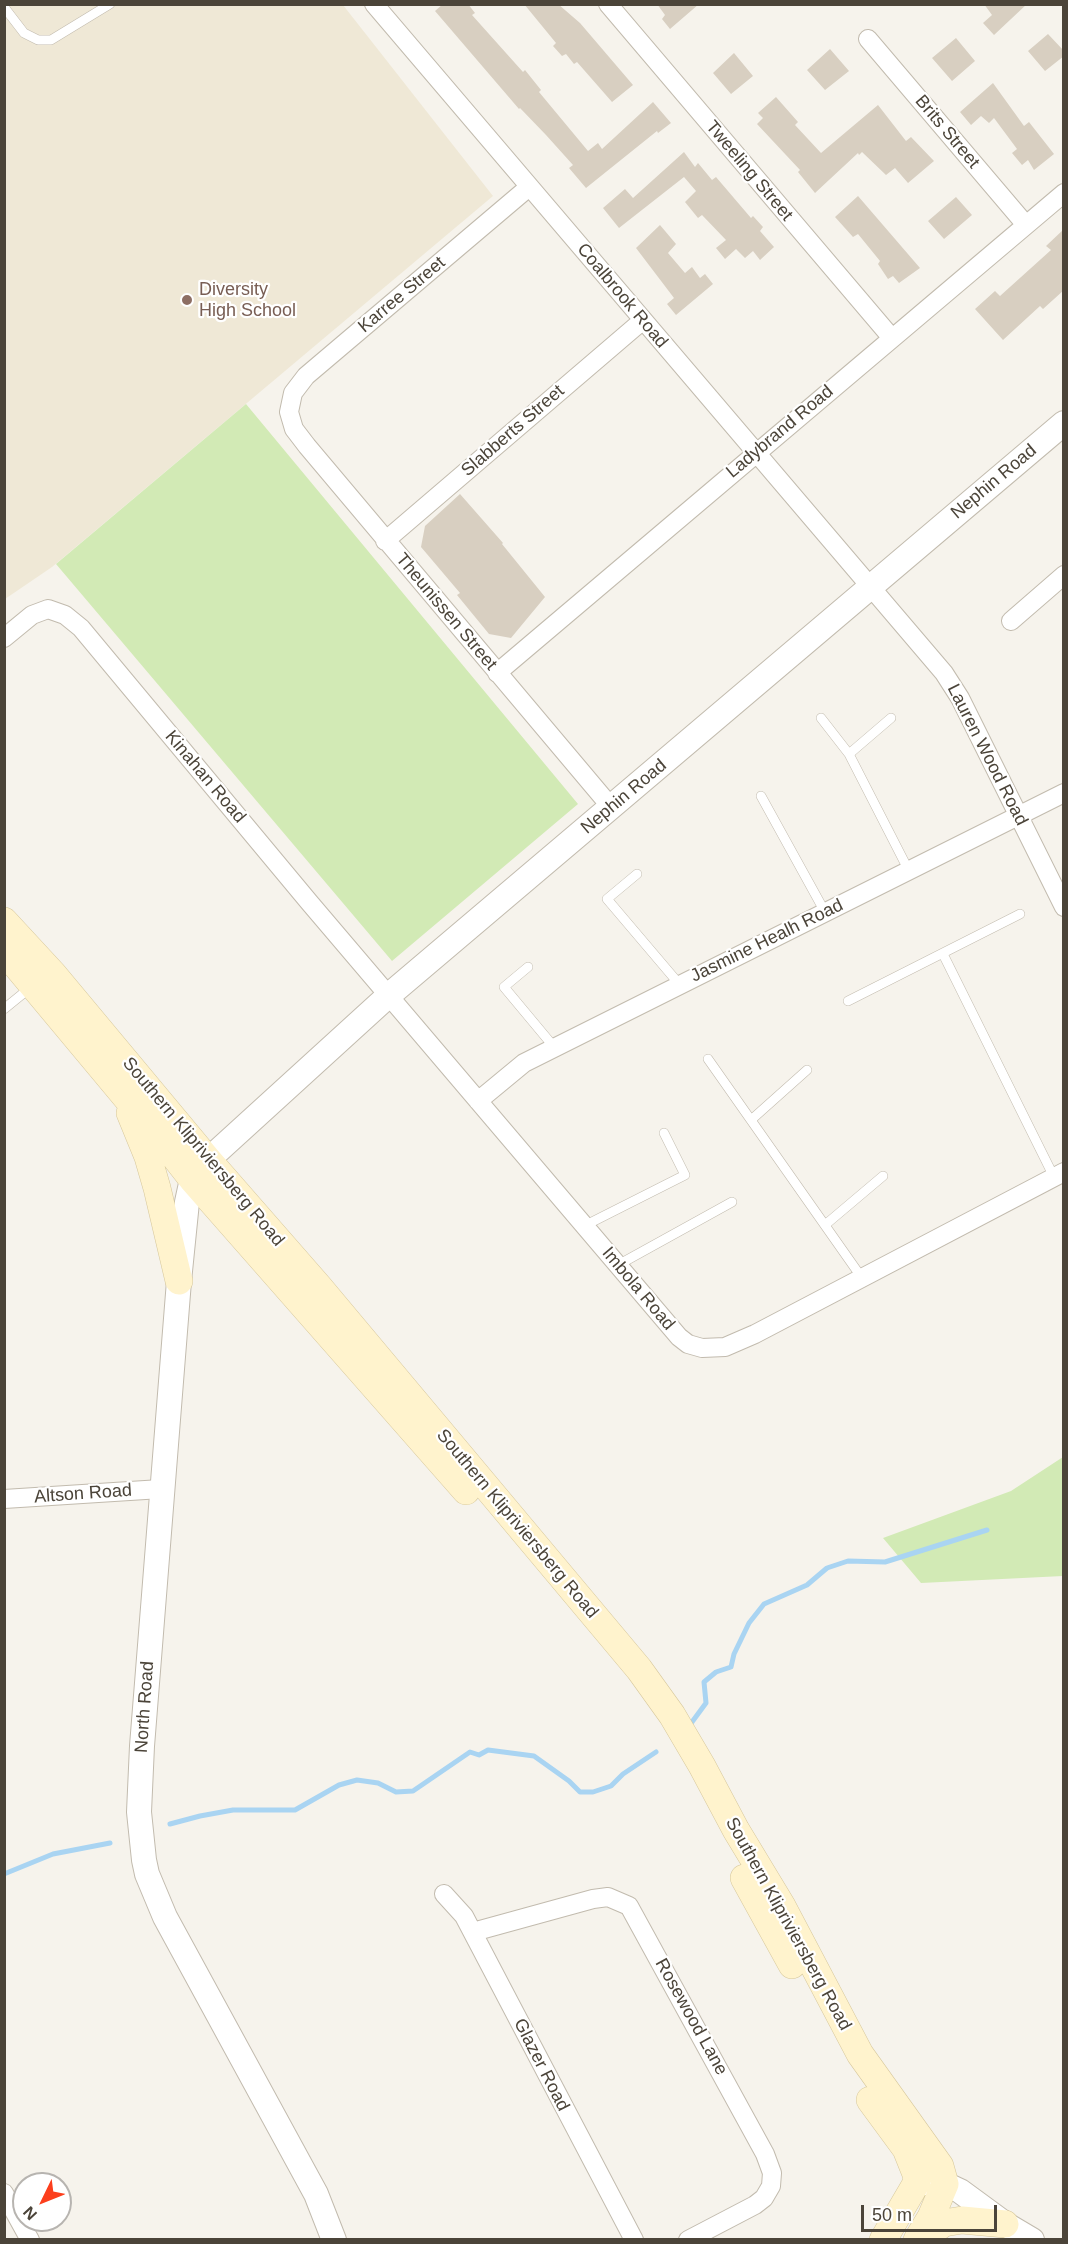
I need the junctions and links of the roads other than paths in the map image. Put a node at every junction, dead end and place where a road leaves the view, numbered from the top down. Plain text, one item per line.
1 (110, 4) edge
2 (374, 4) edge
3 (608, 4) edge
4 (4, 7) edge
5 (868, 39) dead end
6 (529, 187) junction
7 (1064, 193) edge
8 (1026, 225) junction
9 (642, 321) junction
10 (891, 338) junction
11 (288, 412) joint
12 (1064, 423) edge
13 (756, 453) junction
14 (385, 541) junction
15 (1063, 578) edge
16 (870, 588) junction
17 (1011, 621) dead end
18 (4, 638) edge
19 (497, 673) junction
20 (821, 718) dead end
21 (891, 718) dead end
22 (849, 754) junction
23 (1064, 793) edge
24 (761, 796) dead end
25 (611, 807) junction
26 (1017, 817) junction
27 (909, 871) junction
28 (637, 874) dead end
29 (1064, 907) edge
30 (825, 912) junction
31 (1020, 914) dead end
32 (4, 921) edge
33 (4, 951) edge
34 (943, 954) junction
35 (528, 967) dead end
36 (680, 985) junction
37 (33, 986) junction
38 (388, 996) junction
39 (848, 1001) dead end
40 (4, 1009) edge
41 (554, 1047) junction
42 (708, 1059) dead end
43 (807, 1070) dead end
44 (111, 1080) junction
45 (478, 1101) junction
46 (751, 1119) junction
47 (663, 1133) dead end
48 (200, 1170) junction
49 (1059, 1175) edge
50 (883, 1176) dead end
51 (732, 1202) dead end
52 (584, 1226) junction
53 (825, 1226) junction
54 (618, 1265) junction
55 (862, 1278) junction
56 (179, 1281) junction
57 (397, 1399) junction
58 (161, 1489) junction
59 (4, 1499) edge
60 (444, 1894) dead end
61 (473, 1932) junction
62 (917, 2182) junction
63 (945, 2184) junction
64 (4, 2193) edge
65 (316, 2194) junction
66 (1005, 2224) junction
67 (30, 2240) edge
68 (334, 2240) edge
69 (350, 2240) edge
70 (634, 2240) edge
71 (688, 2240) edge
72 (883, 2240) edge
73 (918, 2240) edge
74 (1032, 2240) edge

1 - 4 lane
2 - 6 street, Coalbrook Road
3 - 10 street, Tweeling Street
5 - 8 street, Brits Street
6 - 9 street, Coalbrook Road
6 - 11 street, Karree Street
7 - 8 street, Ladybrand Road
8 - 10 street, Ladybrand Road
9 - 13 street, Coalbrook Road
9 - 14 street, Slabberts Street
10 - 13 street, Ladybrand Road
11 - 14 street, Theunissen Street
12 - 16 street, Nephin Road
13 - 16 street, Coalbrook Road
13 - 19 street, Ladybrand Road
14 - 19 street, Theunissen Street
15 - 17 street
16 - 25 street, Nephin Road
16 - 26 street, Lauren Wood Road
18 - 38 street, Kinahan Road
19 - 25 street, Theunissen Street
20 - 22 lane
21 - 22 lane
22 - 27 lane
23 - 26 street, Jasmine Healh Road
24 - 30 lane
25 - 38 street, Nephin Road
26 - 27 street, Jasmine Healh Road
26 - 29 street, Lauren Wood Road
27 - 30 street, Jasmine Healh Road
28 - 36 lane
30 - 36 street, Jasmine Healh Road
31 - 34 lane
32 - 48 main road, Southern Klipriviersberg Road
33 - 37 main road, Southern Klipriviersberg Road
34 - 39 lane
34 - 49 lane
35 - 41 lane
36 - 41 street, Jasmine Healh Road
37 - 40 lane
37 - 44 main road, Southern Klipriviersberg Road
38 - 45 street, Imbola Road
38 - 48 street, Nephin Road
41 - 45 street, Jasmine Healh Road
42 - 46 lane
43 - 46 lane
44 - 48 main road, Southern Klipriviersberg Road
44 - 56 main road
45 - 52 street, Imbola Road
46 - 53 lane
47 - 52 lane
48 - 56 street, North Road
48 - 57 main road, Southern Klipriviersberg Road
49 - 55 street, Imbola Road
50 - 53 lane
51 - 54 lane
52 - 54 street, Imbola Road
53 - 55 lane
54 - 55 street, Imbola Road
56 - 58 street, North Road
57 - 62 main road, Southern Klipriviersberg Road
57 - 63 main road, Southern Klipriviersberg Road
58 - 59 street, Altson Road
58 - 65 street, North Road
60 - 61 street, Glazer Road
61 - 70 street, Glazer Road
61 - 71 street, Rosewood Lane
62 - 63 street
62 - 72 main road
63 - 66 street
63 - 73 main road
64 - 67 street
65 - 68 street, North Road
65 - 69 street, North Road
66 - 73 main road
66 - 74 street

